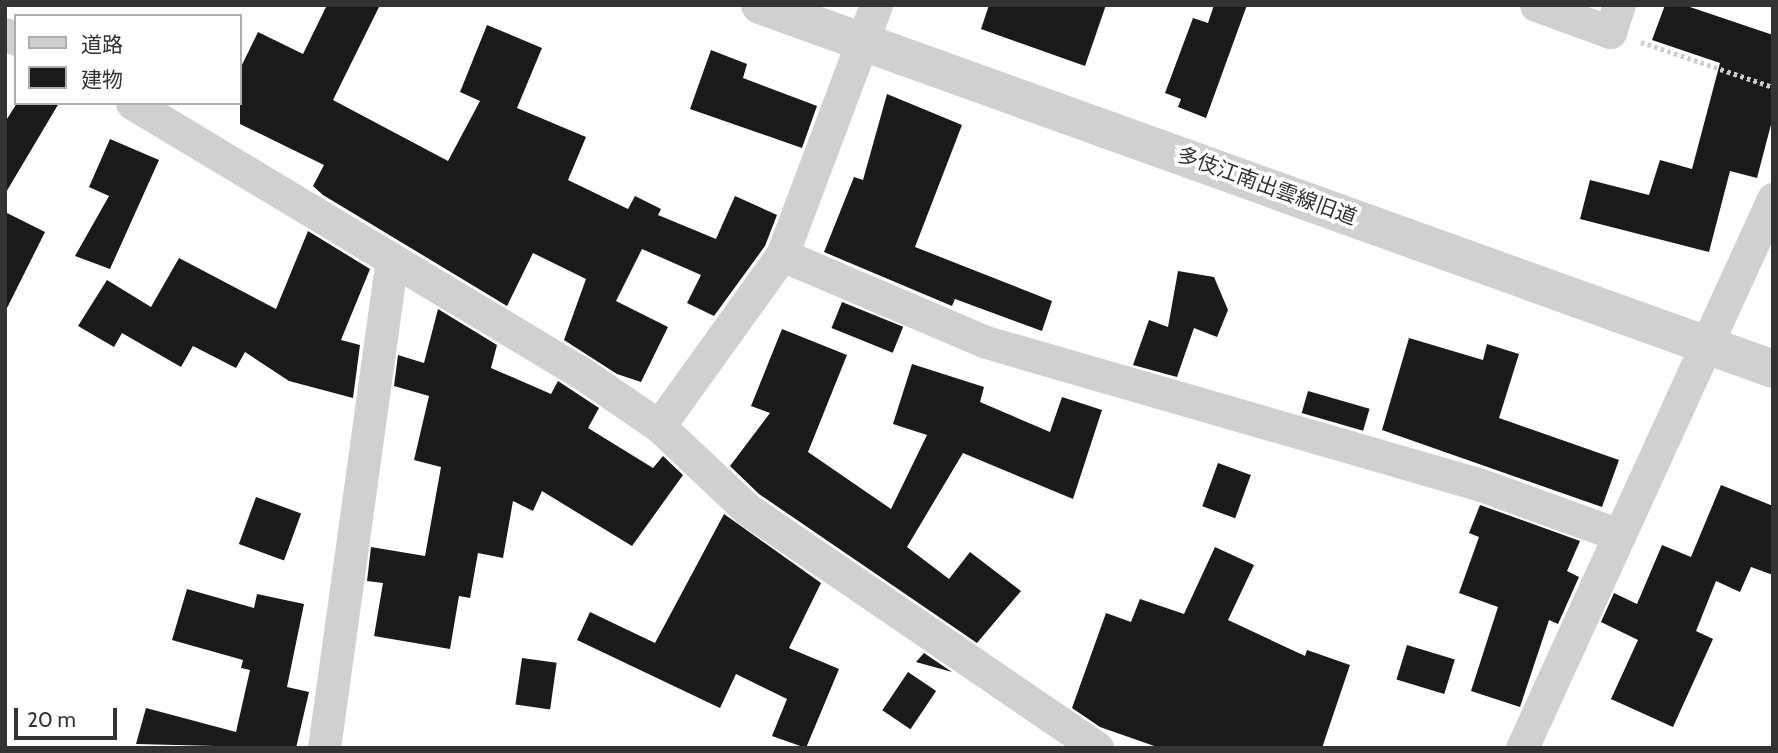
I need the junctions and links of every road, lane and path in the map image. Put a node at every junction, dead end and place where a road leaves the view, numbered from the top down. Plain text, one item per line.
1 (760, 5) edge
2 (876, 5) edge
3 (1536, 5) edge
4 (1615, 19) edge
5 (864, 43) junction
6 (1773, 87) edge
7 (135, 105) edge
8 (1773, 200) edge
9 (782, 255) junction
10 (391, 265) junction
11 (1707, 342) junction
12 (1773, 369) edge
13 (659, 426) junction
14 (1619, 535) junction
15 (324, 748) edge
16 (1097, 748) edge
17 (1522, 748) edge

1 - 5 street, 多伎江南出雲線旧道
2 - 5 street
3 - 4 street
4 - 6 path
5 - 9 street
5 - 11 street, 多伎江南出雲線旧道
7 - 10 street
8 - 11 street
9 - 13 street
9 - 14 street
10 - 13 street
10 - 15 street
11 - 12 street, 多伎江南出雲線旧道
11 - 14 street
13 - 16 street
14 - 17 street

